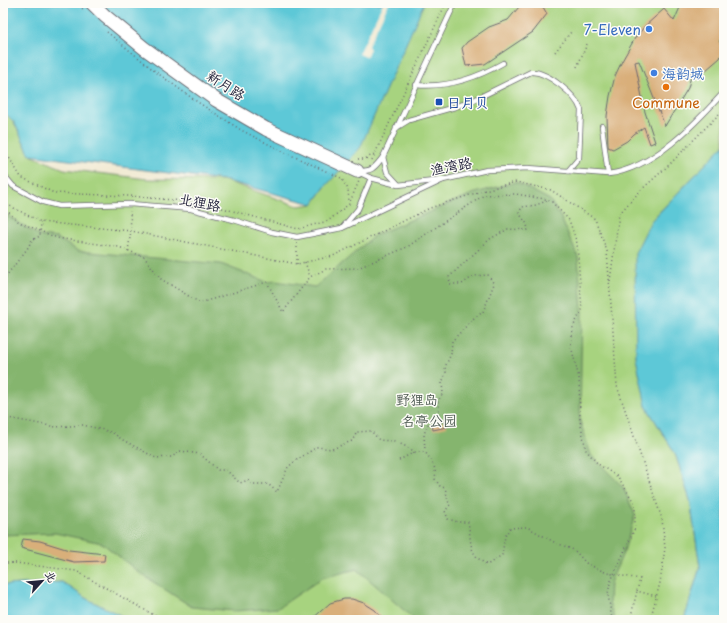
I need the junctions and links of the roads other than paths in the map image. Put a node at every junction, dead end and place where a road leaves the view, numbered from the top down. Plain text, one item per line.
1 (92, 3) edge
2 (455, 3) edge
3 (502, 63) dead end
4 (416, 85) junction
5 (724, 92) edge
6 (602, 126) dead end
7 (396, 128) junction
8 (383, 157) junction
9 (568, 171) junction
10 (363, 172) junction
11 (3, 174) edge
12 (608, 174) junction
13 (371, 178) junction
14 (444, 180) junction
15 (398, 185) junction
16 (342, 228) junction

1 - 10 street, 新月路
2 - 4 lane
3 - 4 lane
4 - 7 lane
5 - 12 lane, 渔湾路
6 - 12 lane
7 - 8 lane
7 - 9 lane
8 - 10 lane
8 - 15 lane
9 - 12 lane, 渔湾路
9 - 14 lane, 渔湾路
10 - 13 lane, 渔湾路
11 - 16 lane, 北狸路
13 - 15 lane, 渔湾路
13 - 16 lane
14 - 15 lane, 渔湾路
14 - 16 lane, 北狸路

